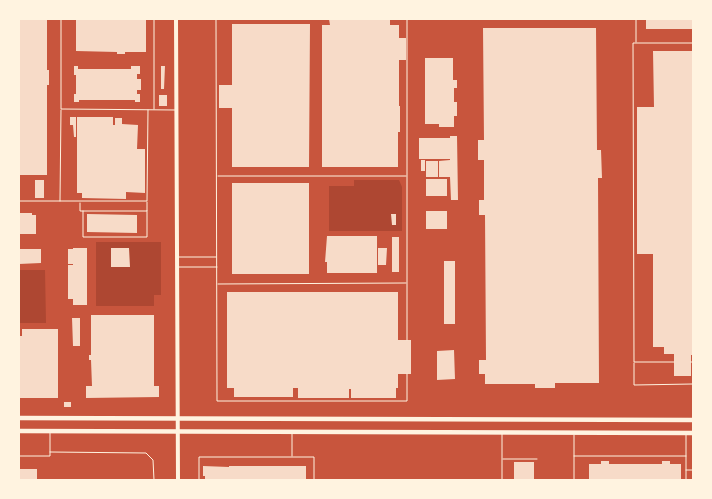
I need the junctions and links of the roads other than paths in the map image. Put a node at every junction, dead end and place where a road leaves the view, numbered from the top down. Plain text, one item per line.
1 (62, 19) edge
2 (154, 19) edge
3 (176, 19) edge
4 (216, 19) edge
5 (407, 19) edge
6 (636, 19) edge
7 (636, 43) junction
8 (693, 43) edge
9 (61, 109) junction
10 (148, 110) junction
11 (154, 110) junction
12 (177, 110) junction
13 (217, 176) junction
14 (407, 176) junction
15 (19, 201) edge
16 (60, 201) junction
17 (80, 201) junction
18 (147, 201) junction
19 (148, 210) junction
20 (83, 211) junction
21 (177, 257) junction
22 (217, 257) junction
23 (177, 267) junction
24 (217, 267) junction
25 (407, 283) junction
26 (217, 284) junction
27 (407, 340) dead end
28 (634, 362) junction
29 (674, 362) dead end
30 (407, 374) dead end
31 (693, 384) edge
32 (19, 418) edge
33 (178, 419) junction
34 (693, 420) edge
35 (19, 431) edge
36 (50, 431) junction
37 (178, 432) junction
38 (292, 432) junction
39 (502, 432) junction
40 (574, 432) junction
41 (686, 433) junction
42 (693, 433) edge
43 (50, 452) junction
44 (19, 456) edge
45 (574, 456) junction
46 (686, 456) junction
47 (292, 457) junction
48 (502, 459) junction
49 (537, 459) dead end
50 (686, 470) junction
51 (693, 470) edge
52 (154, 480) edge
53 (178, 480) edge
54 (199, 480) edge
55 (314, 480) edge
56 (502, 480) edge
57 (574, 480) edge
58 (686, 480) edge

1 - 9 lane
2 - 11 lane
3 - 12 street
4 - 13 lane
5 - 14 lane
6 - 7 lane
7 - 8 lane
7 - 28 lane
9 - 10 lane
9 - 16 lane
10 - 11 lane
10 - 18 lane
11 - 12 lane
12 - 21 street
13 - 14 lane
13 - 22 lane
14 - 25 lane
15 - 16 lane
16 - 17 lane
17 - 18 lane
17 - 20 lane
18 - 19 lane
19 - 20 lane
19 - 20 lane
21 - 22 lane
21 - 23 street
22 - 24 lane
23 - 24 lane
23 - 33 street
24 - 26 lane
25 - 26 lane
25 - 27 lane
26 - 30 lane
28 - 29 lane
28 - 31 lane
32 - 33 main road
33 - 34 main road
33 - 37 street
35 - 36 main road
36 - 37 main road
36 - 43 lane
37 - 38 main road
37 - 53 street
38 - 39 main road
38 - 47 lane
39 - 40 main road
39 - 48 lane
40 - 41 main road
40 - 45 lane
41 - 42 main road
41 - 46 lane
43 - 44 lane
43 - 52 lane
45 - 46 lane
45 - 57 lane
46 - 50 lane
47 - 54 lane
47 - 55 lane
48 - 49 lane
48 - 56 lane
50 - 51 lane
50 - 58 lane

